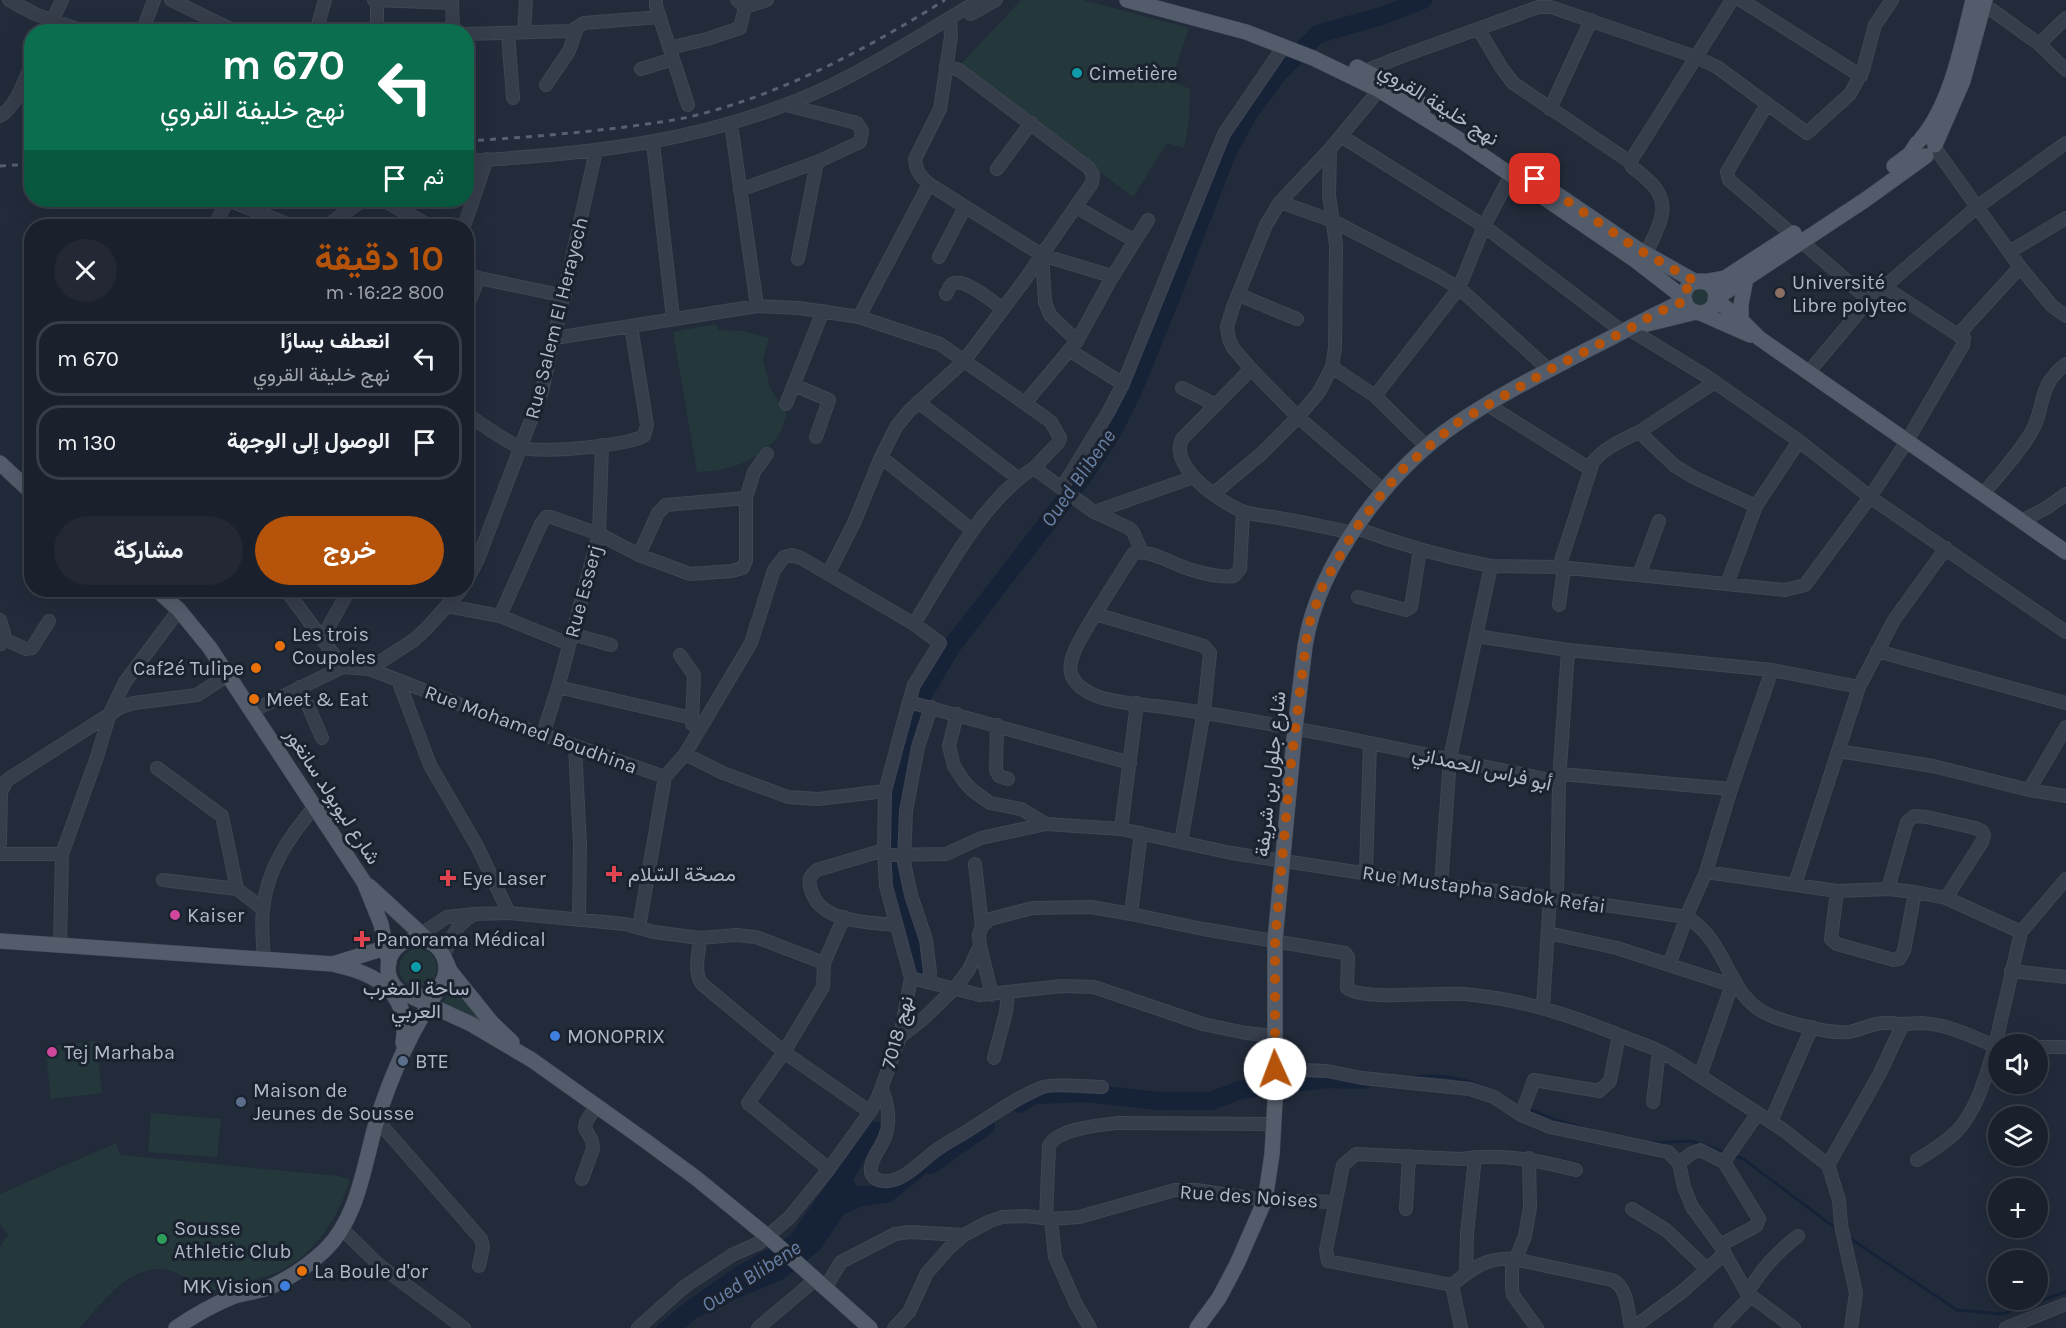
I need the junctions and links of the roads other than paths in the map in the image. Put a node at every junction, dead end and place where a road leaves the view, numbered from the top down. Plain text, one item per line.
1 (9, 0) edge
2 (62, 0) edge
3 (152, 0) edge
4 (171, 0) edge
5 (326, 0) edge
6 (376, 0) edge
7 (526, 0) edge
8 (656, 0) edge
9 (767, 0) edge
10 (980, 0) edge
11 (996, 0) edge
12 (1126, 0) edge
13 (1160, 0) edge
14 (1732, 0) edge
15 (1741, 0) edge
16 (1892, 0) edge
17 (452, 2) edge
18 (1980, 2) edge
19 (741, 3) edge
20 (1544, 3) edge
21 (660, 18) junction
22 (2066, 18) edge
23 (950, 19) junction
24 (1591, 20) junction
25 (46, 24) edge
26 (50, 24) edge
27 (144, 24) edge
28 (220, 24) edge
29 (318, 24) edge
30 (377, 24) edge
31 (453, 24) edge
32 (577, 28) junction
33 (1479, 30) junction
34 (524, 32) junction
35 (508, 33) junction
36 (474, 34) edge
37 (1289, 44) junction
38 (2039, 44) junction
39 (671, 53) junction
40 (1319, 55) junction
41 (1696, 57) junction
42 (946, 66) junction
43 (641, 69) dead end
44 (2066, 70) edge
45 (1365, 71) junction
46 (1861, 76) junction
47 (24, 81) edge
48 (546, 85) dead end
49 (1382, 86) junction
50 (513, 98) dead end
51 (1767, 104) junction
52 (688, 105) dead end
53 (786, 105) junction
54 (1550, 109) junction
55 (0, 116) edge
56 (1031, 123) junction
57 (731, 124) junction
58 (1341, 136) junction
59 (653, 143) junction
60 (2066, 143) edge
61 (1927, 148) junction
62 (1330, 149) junction
63 (596, 151) junction
64 (487, 159) junction
65 (474, 160) edge
66 (817, 162) junction
67 (1630, 162) junction
68 (997, 169) dead end
69 (1511, 175) junction
70 (929, 184) junction
71 (740, 190) junction
72 (474, 197) edge
73 (1280, 202) junction
74 (245, 207) edge
75 (353, 207) edge
76 (396, 207) edge
77 (965, 207) junction
78 (1076, 207) junction
79 (1977, 207) junction
80 (2066, 218) edge
81 (275, 219) edge
82 (336, 219) edge
83 (417, 219) edge
84 (1148, 220) dead end
85 (1333, 221) junction
86 (1484, 226) junction
87 (1796, 238) junction
88 (1135, 241) junction
89 (2009, 252) junction
90 (1646, 254) junction
91 (1042, 255) junction
92 (939, 256) dead end
93 (798, 259) dead end
94 (2020, 267) junction
95 (474, 276) edge
96 (479, 278) junction
97 (1746, 278) junction
98 (1111, 279) junction
99 (1660, 280) junction
100 (1700, 282) junction
101 (1883, 286) junction
102 (1459, 288) junction
103 (474, 290) edge
104 (946, 294) dead end
105 (1239, 294) junction
106 (565, 296) junction
107 (1684, 299) junction
108 (1716, 299) junction
109 (1869, 300) junction
110 (757, 306) junction
111 (1003, 309) junction
112 (823, 311) junction
113 (1658, 312) junction
114 (1698, 313) junction
115 (2066, 316) edge
116 (859, 317) junction
117 (673, 318) junction
118 (1297, 319) dead end
119 (1741, 320) junction
120 (631, 326) junction
121 (1628, 329) junction
122 (1958, 335) junction
123 (555, 338) junction
124 (1759, 338) junction
125 (1073, 345) junction
126 (964, 361) junction
127 (2066, 364) edge
128 (1332, 367) junction
129 (1251, 369) junction
130 (1549, 370) junction
131 (1808, 373) junction
132 (1714, 382) junction
133 (1123, 384) junction
134 (794, 385) junction
135 (1182, 388) dead end
136 (1376, 396) junction
137 (918, 402) junction
138 (1025, 403) junction
139 (786, 404) dead end
140 (1216, 405) junction
141 (1488, 405) junction
142 (1298, 417) junction
143 (474, 419) edge
144 (1639, 432) junction
145 (816, 437) dead end
146 (1799, 441) junction
147 (1907, 441) junction
148 (602, 445) junction
149 (521, 447) junction
150 (1427, 447) junction
151 (767, 454) dead end
152 (881, 457) junction
153 (0, 464) edge
154 (1034, 468) junction
155 (1590, 469) junction
156 (1194, 477) junction
157 (1018, 478) junction
158 (24, 486) edge
159 (1064, 489) junction
160 (1384, 491) junction
161 (1213, 494) junction
162 (1983, 494) junction
163 (2066, 494) edge
164 (1870, 497) junction
165 (746, 498) junction
166 (1756, 506) junction
167 (1094, 512) junction
168 (1243, 512) junction
169 (1659, 521) dead end
170 (2022, 521) junction
171 (972, 530) junction
172 (1355, 530) junction
173 (599, 534) junction
174 (1946, 548) junction
175 (1420, 550) junction
176 (1142, 552) junction
177 (2066, 552) edge
178 (639, 555) junction
179 (1491, 566) junction
180 (474, 567) edge
181 (1562, 567) junction
182 (828, 574) junction
183 (1639, 575) junction
184 (1727, 584) junction
185 (165, 597) edge
186 (290, 597) edge
187 (345, 597) edge
188 (455, 597) edge
189 (1358, 597) dead end
190 (1559, 605) dead end
191 (447, 606) junction
192 (179, 610) junction
193 (1095, 615) junction
194 (500, 616) junction
195 (0, 620) edge
196 (49, 621) dead end
197 (914, 624) junction
198 (2066, 632) edge
199 (320, 635) junction
200 (1476, 636) junction
201 (570, 639) junction
202 (2, 642) edge
203 (611, 645) dead end
204 (1568, 650) junction
205 (1877, 651) junction
206 (680, 655) dead end
207 (343, 668) junction
208 (369, 669) junction
209 (1772, 670) junction
210 (228, 675) junction
211 (398, 680) junction
212 (300, 687) junction
213 (558, 687) junction
214 (1859, 687) junction
215 (911, 702) junction
216 (2066, 703) edge
217 (1137, 704) junction
218 (928, 706) junction
219 (252, 711) junction
220 (1204, 711) junction
221 (110, 713) junction
222 (957, 714) junction
223 (692, 718) junction
224 (997, 725) junction
225 (2066, 727) edge
226 (1295, 729) junction
227 (543, 734) junction
228 (322, 738) dead end
229 (1370, 743) junction
230 (575, 747) junction
231 (688, 750) junction
232 (1838, 751) junction
233 (1450, 758) junction
234 (1130, 763) junction
235 (157, 768) dead end
236 (665, 777) junction
237 (1559, 778) junction
238 (1008, 779) dead end
239 (1, 788) edge
240 (1731, 789) junction
241 (2029, 790) junction
242 (885, 791) junction
243 (2066, 796) edge
244 (315, 806) junction
245 (1046, 824) junction
246 (1121, 829) junction
247 (1141, 833) junction
248 (1181, 842) junction
249 (0, 843) edge
250 (885, 853) junction
251 (0, 854) edge
252 (62, 854) junction
253 (904, 855) junction
254 (1282, 860) junction
255 (975, 864) dead end
256 (1365, 872) junction
257 (1706, 872) junction
258 (2066, 879) edge
259 (163, 880) dead end
260 (364, 882) junction
261 (1795, 884) junction
262 (1442, 885) junction
263 (237, 889) junction
264 (1888, 889) junction
265 (1837, 891) junction
266 (1915, 892) junction
267 (1553, 898) junction
268 (1946, 898) junction
269 (263, 909) junction
270 (509, 913) junction
271 (474, 914) junction
272 (1131, 914) junction
273 (844, 917) junction
274 (1687, 917) junction
275 (579, 920) junction
276 (896, 925) junction
277 (982, 926) junction
278 (639, 927) junction
279 (2020, 932) junction
280 (1548, 933) junction
281 (700, 938) junction
282 (417, 940) junction
283 (1275, 940) junction
284 (0, 941) edge
285 (60, 944) junction
286 (980, 946) junction
287 (387, 956) junction
288 (444, 957) junction
289 (264, 960) junction
290 (824, 963) junction
291 (333, 964) junction
292 (1669, 965) junction
293 (2011, 971) junction
294 (2066, 977) edge
295 (911, 978) junction
296 (928, 982) junction
297 (1732, 982) junction
298 (439, 988) junction
299 (954, 989) junction
300 (1008, 993) junction
301 (992, 995) junction
302 (410, 996) junction
303 (429, 1005) junction
304 (1544, 1007) junction
305 (1903, 1024) junction
306 (1812, 1027) junction
307 (1999, 1034) edge
308 (1619, 1035) junction
309 (1274, 1036) junction
310 (900, 1037) junction
311 (1988, 1042) edge
312 (2048, 1047) edge
313 (2066, 1047) edge
314 (1659, 1051) junction
315 (784, 1052) junction
316 (401, 1054) junction
317 (994, 1058) dead end
318 (532, 1060) junction
319 (1988, 1071) edge
320 (1275, 1073) junction
321 (1700, 1076) junction
322 (1102, 1087) dead end
323 (882, 1089) junction
324 (1653, 1102) dead end
325 (596, 1106) junction
326 (870, 1112) junction
327 (1758, 1113) junction
328 (1521, 1115) junction
329 (377, 1120) junction
330 (1771, 1121) junction
331 (1274, 1124) junction
332 (1408, 1156) junction
333 (1475, 1157) junction
334 (1529, 1158) junction
335 (1917, 1160) dead end
336 (1724, 1162) junction
337 (1679, 1163) junction
338 (1828, 1165) junction
339 (829, 1169) junction
340 (1576, 1170) dead end
341 (582, 1179) dead end
342 (1265, 1200) junction
343 (1336, 1202) junction
344 (1406, 1209) dead end
345 (1632, 1209) dead end
346 (1048, 1219) junction
347 (341, 1228) junction
348 (964, 1235) junction
349 (1798, 1236) dead end
350 (771, 1239) junction
351 (1723, 1249) junction
352 (1514, 1259) junction
353 (479, 1266) dead end
354 (1707, 1269) junction
355 (1466, 1274) junction
356 (816, 1279) junction
357 (1452, 1285) junction
358 (1749, 1295) junction
359 (2066, 1304) edge
360 (1200, 1327) edge
361 (176, 1328) edge
362 (464, 1328) edge
363 (638, 1328) edge
364 (758, 1328) edge
365 (870, 1328) edge
366 (894, 1328) edge
367 (1090, 1328) edge
368 (1461, 1328) edge
369 (1537, 1328) edge
370 (1632, 1328) edge
371 (1720, 1328) edge
372 (1794, 1328) edge
373 (1851, 1328) edge
374 (2006, 1328) edge

1 - 25 street
2 - 26 street
3 - 27 street
4 - 28 street
5 - 29 street
6 - 17 street
6 - 30 street
7 - 34 street
8 - 21 street
9 - 19 street
10 - 23 street
11 - 23 street
12 - 37 main road
13 - 37 main road
14 - 41 street
15 - 46 street
16 - 46 street
17 - 31 street
18 - 38 street
18 - 61 main road
19 - 39 street
20 - 24 street
20 - 33 street
21 - 32 street
21 - 39 street
22 - 38 street
23 - 42 street
23 - 53 street
24 - 41 street
24 - 54 street
32 - 34 street
32 - 48 street
33 - 45 street
33 - 54 street
34 - 35 street
35 - 36 street
35 - 50 street
37 - 40 main road
37 - 133 street
38 - 44 street
39 - 43 street
39 - 52 street
40 - 45 main road, نهج خليفة القروي
40 - 49 main road, نهج خليفة القروي
41 - 51 street
41 - 67 street
42 - 56 street
42 - 70 street
45 - 49 main road, نهج خليفة القروي
46 - 51 street
47 - 55 street
49 - 58 street
49 - 69 main road, نهج خليفة القروي
49 - 90 main road, نهج خليفة القروي
51 - 87 street
53 - 57 street
53 - 66 street
54 - 67 street
56 - 68 street
56 - 78 street
57 - 59 street
57 - 71 street
58 - 62 street
58 - 86 street
59 - 63 street
59 - 117 street
60 - 79 street
61 - 79 street
61 - 87 main road
62 - 73 street
62 - 85 street
63 - 64 street
63 - 106 street, Rue Salem El Herayech
64 - 65 street
64 - 72 street
66 - 71 street
66 - 93 street
67 - 90 street
69 - 86 street
69 - 99 main road, نهج خليفة القروي
70 - 77 street
70 - 116 street
71 - 110 street
73 - 85 street
73 - 105 street
74 - 81 street
75 - 82 street
76 - 83 street
77 - 91 street
77 - 92 street
78 - 88 street
78 - 91 street
79 - 89 street
79 - 101 street
80 - 89 street
84 - 88 street
85 - 102 street
85 - 128 street
86 - 102 street
86 - 121 street
87 - 97 main road
87 - 100 main road
87 - 109 street
88 - 98 street
89 - 94 street
90 - 100 main road, نهج خليفة القروي
91 - 98 street
91 - 111 street
91 - 125 street
94 - 115 street
94 - 122 street
95 - 96 street
96 - 103 street
96 - 106 street
97 - 108 main road
97 - 119 main road
98 - 125 street
99 - 107 main road, نهج خليفة القروي
99 - 113 main road
100 - 107 main road
100 - 108 main road
101 - 109 street
101 - 122 street
102 - 130 street
102 - 136 street
104 - 111 street
105 - 118 street
105 - 129 street
106 - 123 street, Rue Salem El Herayech
107 - 113 main road, شارع جلول بن شريفة
107 - 114 main road
108 - 114 main road
108 - 119 main road
109 - 131 street
110 - 112 street
110 - 117 street
111 - 126 street
112 - 116 street
112 - 134 street
113 - 121 main road, شارع جلول بن شريفة
114 - 121 main road, شارع جلول بن شريفة
114 - 124 main road
116 - 126 street
117 - 120 street
119 - 124 main road
120 - 123 street
120 - 148 street
121 - 130 main road, شارع جلول بن شريفة
121 - 132 street
122 - 147 street
123 - 149 street, Rue Salem El Herayech
124 - 131 main road
125 - 133 street
125 - 138 street
126 - 137 street
126 - 138 street
127 - 162 street
128 - 136 street
128 - 142 street
129 - 140 street
129 - 142 street
130 - 141 main road, شارع جلول بن شريفة
131 - 147 main road
132 - 144 street
132 - 146 street
133 - 159 street
134 - 139 street
134 - 145 street
135 - 140 street
136 - 150 street
137 - 152 street
137 - 157 street
138 - 154 street
140 - 156 street
141 - 150 main road, شارع جلول بن شريفة
141 - 155 street
142 - 160 street
142 - 161 street
143 - 149 street
144 - 155 street
144 - 166 street
146 - 164 street
146 - 166 street
147 - 162 main road
147 - 164 street
148 - 149 street
148 - 173 street, Rue Esserj
149 - 180 street, Rue Salem El Herayech
150 - 160 main road, شارع جلول بن شريفة
151 - 165 street
152 - 171 street
152 - 182 street
153 - 158 main road
154 - 157 street
154 - 159 street
155 - 181 street
156 - 161 street
156 - 167 street
157 - 171 street
159 - 167 street
160 - 172 main road, شارع جلول بن شريفة
161 - 168 street
162 - 170 main road
163 - 170 street
164 - 174 street
164 - 184 street
165 - 178 street
165 - 178 street
166 - 184 street
167 - 176 street
168 - 172 street
168 - 176 street
169 - 183 street
170 - 177 main road
171 - 197 street
172 - 175 street
172 - 226 main road, شارع جلول بن شريفة
173 - 178 street
173 - 194 street
173 - 201 street, Rue Esserj
174 - 198 street
174 - 205 street
175 - 179 street
175 - 189 street
176 - 193 street
179 - 181 street
179 - 200 street
181 - 183 street
181 - 190 street
182 - 197 street
182 - 231 street
183 - 184 street
185 - 192 main road, شارع ليوبولد سانغور
186 - 199 street
187 - 199 street
188 - 191 street
191 - 194 street
191 - 208 street
192 - 210 main road, شارع ليوبولد سانغور
192 - 221 street
193 - 217 street, أبو فراس الحمداني
193 - 220 street
194 - 201 street
195 - 202 street
196 - 202 street
197 - 215 street, نهج 7018
199 - 207 street
200 - 204 street
200 - 233 street
201 - 203 street
201 - 213 street, Rue Esserj
204 - 209 street
204 - 237 street
205 - 214 street
205 - 216 street
206 - 223 street
207 - 208 street
207 - 212 street
208 - 211 street, Rue Mohamed Boudhina
209 - 214 street
209 - 240 street
210 - 219 main road, شارع ليوبولد سانغور
210 - 221 street
211 - 227 street, Rue Mohamed Boudhina
211 - 270 street
212 - 219 street
212 - 228 street
213 - 223 street
213 - 227 street, Rue Esserj
214 - 232 street
215 - 218 street
215 - 242 street, نهج 7018
217 - 220 street, أبو فراس الحمداني
217 - 234 street
218 - 222 street
218 - 253 street
219 - 244 main road, شارع ليوبولد سانغور
220 - 226 street, أبو فراس الحمداني
220 - 248 street
221 - 239 street
221 - 252 street
222 - 224 street
222 - 245 street
223 - 231 street
224 - 234 street
224 - 238 street
225 - 241 street
226 - 229 street, أبو فراس الحمداني
226 - 254 main road, شارع جلول بن شريفة
227 - 230 street, Rue Mohamed Boudhina
229 - 233 street, أبو فراس الحمداني
229 - 256 street
230 - 236 street, Rue Mohamed Boudhina
230 - 275 street
231 - 236 street
231 - 242 street
232 - 241 street
232 - 261 street
233 - 237 street, أبو فراس الحمداني
233 - 262 street
234 - 246 street
235 - 263 street
236 - 278 street
237 - 240 street
237 - 267 street, أبو فراس الحمداني
239 - 249 street
240 - 257 street
241 - 243 street
242 - 250 street, نهج 7018
244 - 260 main road, شارع ليوبولد سانغور
244 - 269 street
245 - 246 street, Rue Mustapha Sadok Refai
245 - 253 street
246 - 247 street, Rue Mustapha Sadok Refai
247 - 248 street, Rue Mustapha Sadok Refai
247 - 272 street
248 - 254 street, Rue Mustapha Sadok Refai
250 - 253 street
250 - 273 street
250 - 276 street, نهج 7018
251 - 252 street
252 - 285 street
253 - 296 street
254 - 256 street, Rue Mustapha Sadok Refai
254 - 283 main road, شارع جلول بن شريفة
255 - 277 street
256 - 262 street, Rue Mustapha Sadok Refai
257 - 261 street
257 - 274 street
258 - 279 street
259 - 263 street
260 - 282 main road, شارع ليوبولد سانغور
260 - 287 main road, شارع ليوبولد سانغور
261 - 265 street
262 - 267 street, Rue Mustapha Sadok Refai
263 - 269 street
264 - 265 street
264 - 266 street
264 - 268 street
265 - 266 street
266 - 268 street
267 - 274 street, Rue Mustapha Sadok Refai
267 - 280 street, أبو فراس الحمداني
268 - 279 street
269 - 289 street
270 - 271 street
270 - 275 street
271 - 282 street
271 - 288 street
272 - 277 street
272 - 283 street
273 - 276 street
273 - 290 street
274 - 292 street
274 - 297 street
275 - 278 street
276 - 295 street, نهج 7018
277 - 286 street
278 - 281 street
279 - 293 street
280 - 292 street
280 - 304 street, أبو فراس الحمداني
281 - 290 street
281 - 315 street
282 - 287 main road
282 - 288 main road
283 - 304 street
283 - 309 main road, شارع جلول بن شريفة
284 - 285 main road
285 - 289 main road
286 - 299 street
286 - 301 street
287 - 291 main road
287 - 302 main road
288 - 298 main road
288 - 318 main road
289 - 291 main road
290 - 315 street
291 - 316 main road
292 - 297 street
293 - 294 street
293 - 307 street
295 - 296 street
295 - 310 street, نهج 7018
296 - 299 street
297 - 306 street
297 - 321 street
298 - 302 main road
298 - 303 main road
299 - 301 street
299 - 310 street
300 - 301 street
300 - 309 street
300 - 317 street
302 - 303 main road
303 - 316 main road
303 - 318 main road
304 - 308 street
305 - 306 street
305 - 311 street
305 - 338 street
306 - 330 street
308 - 314 street
308 - 328 street
309 - 320 main road, شارع جلول بن شريفة
310 - 323 street, نهج 7018
312 - 313 street
314 - 321 street
314 - 324 street
315 - 326 street
315 - 339 street
316 - 329 main road
318 - 325 main road
319 - 335 street
320 - 328 street
320 - 331 main road, شارع جلول بن شريفة
321 - 327 street
322 - 323 street
323 - 326 street, نهج 7018
325 - 341 street
325 - 350 main road
326 - 339 street, نهج 7018
327 - 330 street
327 - 336 street
328 - 337 street
329 - 347 main road
329 - 353 street
330 - 338 street
331 - 342 main road, شارع جلول بن شريفة
331 - 346 street
332 - 333 street
332 - 343 street
332 - 344 street
333 - 334 street
333 - 355 street
334 - 340 street
334 - 352 street
336 - 337 street
336 - 351 street
337 - 351 street
338 - 373 street
339 - 350 street, نهج 7018
342 - 343 street, Rue des Noises
342 - 346 street, Rue des Noises
342 - 360 main road, شارع جلول بن شريفة
343 - 357 street
345 - 354 street
346 - 348 street, Rue des Noises
346 - 367 street
347 - 361 main road
347 - 362 street
348 - 356 street
348 - 366 street, Rue des Noises
349 - 358 street
350 - 356 main road
350 - 363 street, نهج 7018
351 - 354 street
351 - 358 street
352 - 355 street
352 - 369 street
352 - 370 street
354 - 370 street
355 - 357 street
356 - 364 street
356 - 365 main road
357 - 368 street
358 - 371 street
358 - 372 street
359 - 374 street

